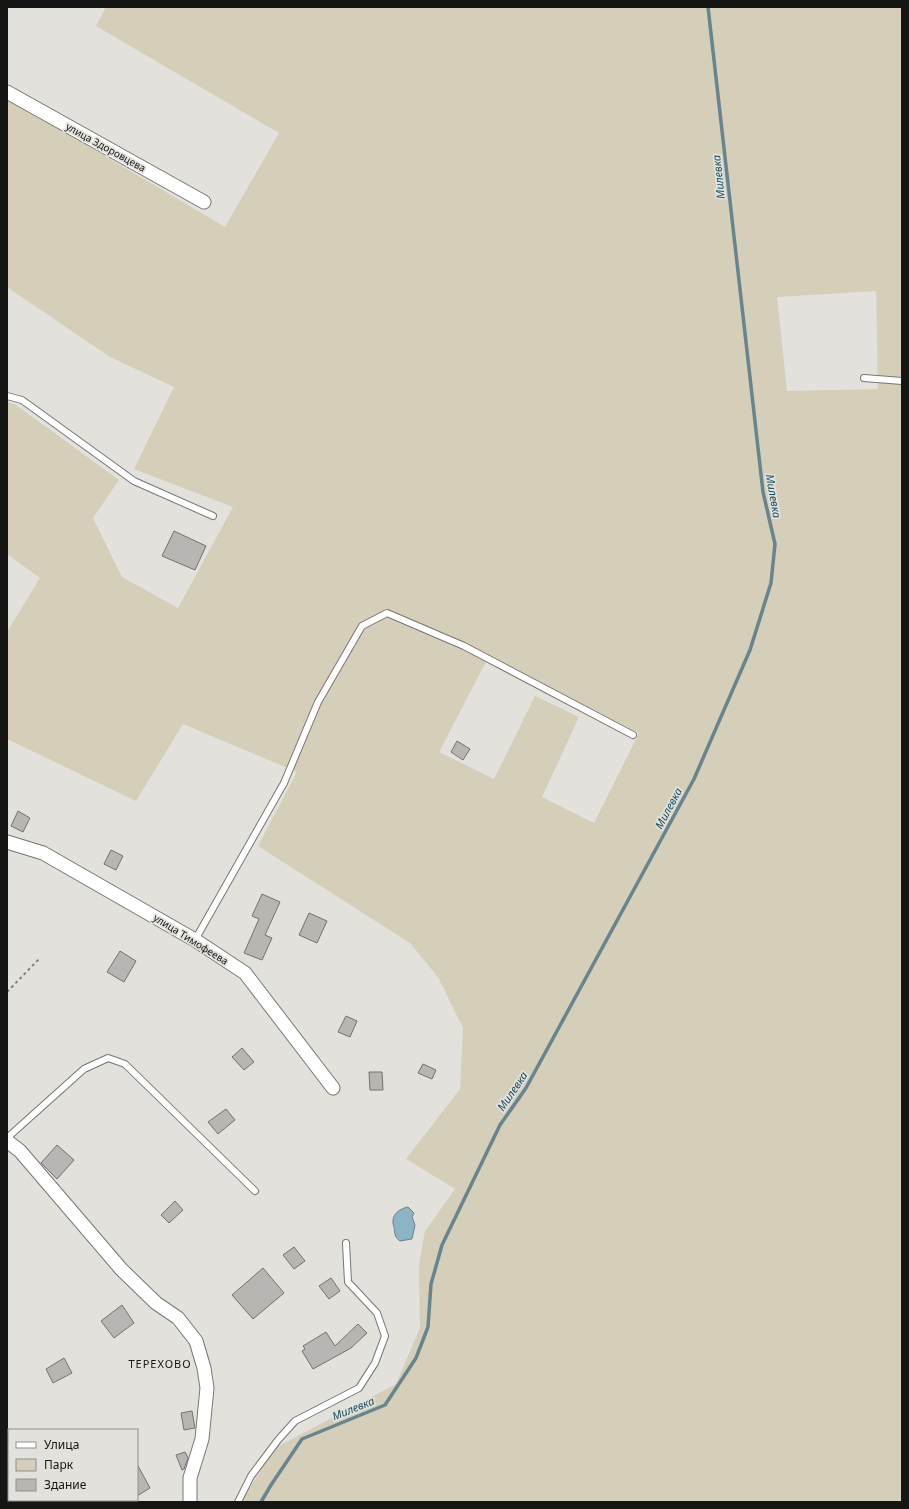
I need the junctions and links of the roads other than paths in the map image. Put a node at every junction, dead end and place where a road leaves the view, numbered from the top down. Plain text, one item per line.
1 (7, 92) edge
2 (204, 202) dead end
3 (864, 378) dead end
4 (902, 381) edge
5 (7, 396) edge
6 (213, 516) dead end
7 (632, 735) dead end
8 (7, 842) edge
9 (195, 940) junction
10 (333, 1088) dead end
11 (7, 1139) edge
12 (255, 1191) dead end
13 (346, 1243) dead end
14 (190, 1502) edge
15 (238, 1502) edge

1 - 2 street, улица Здоровцева
3 - 4 lane
5 - 6 lane
7 - 9 lane
8 - 9 street, улица Тимофеева
9 - 10 street, улица Тимофеева
11 - 12 lane
11 - 14 street
13 - 15 lane

